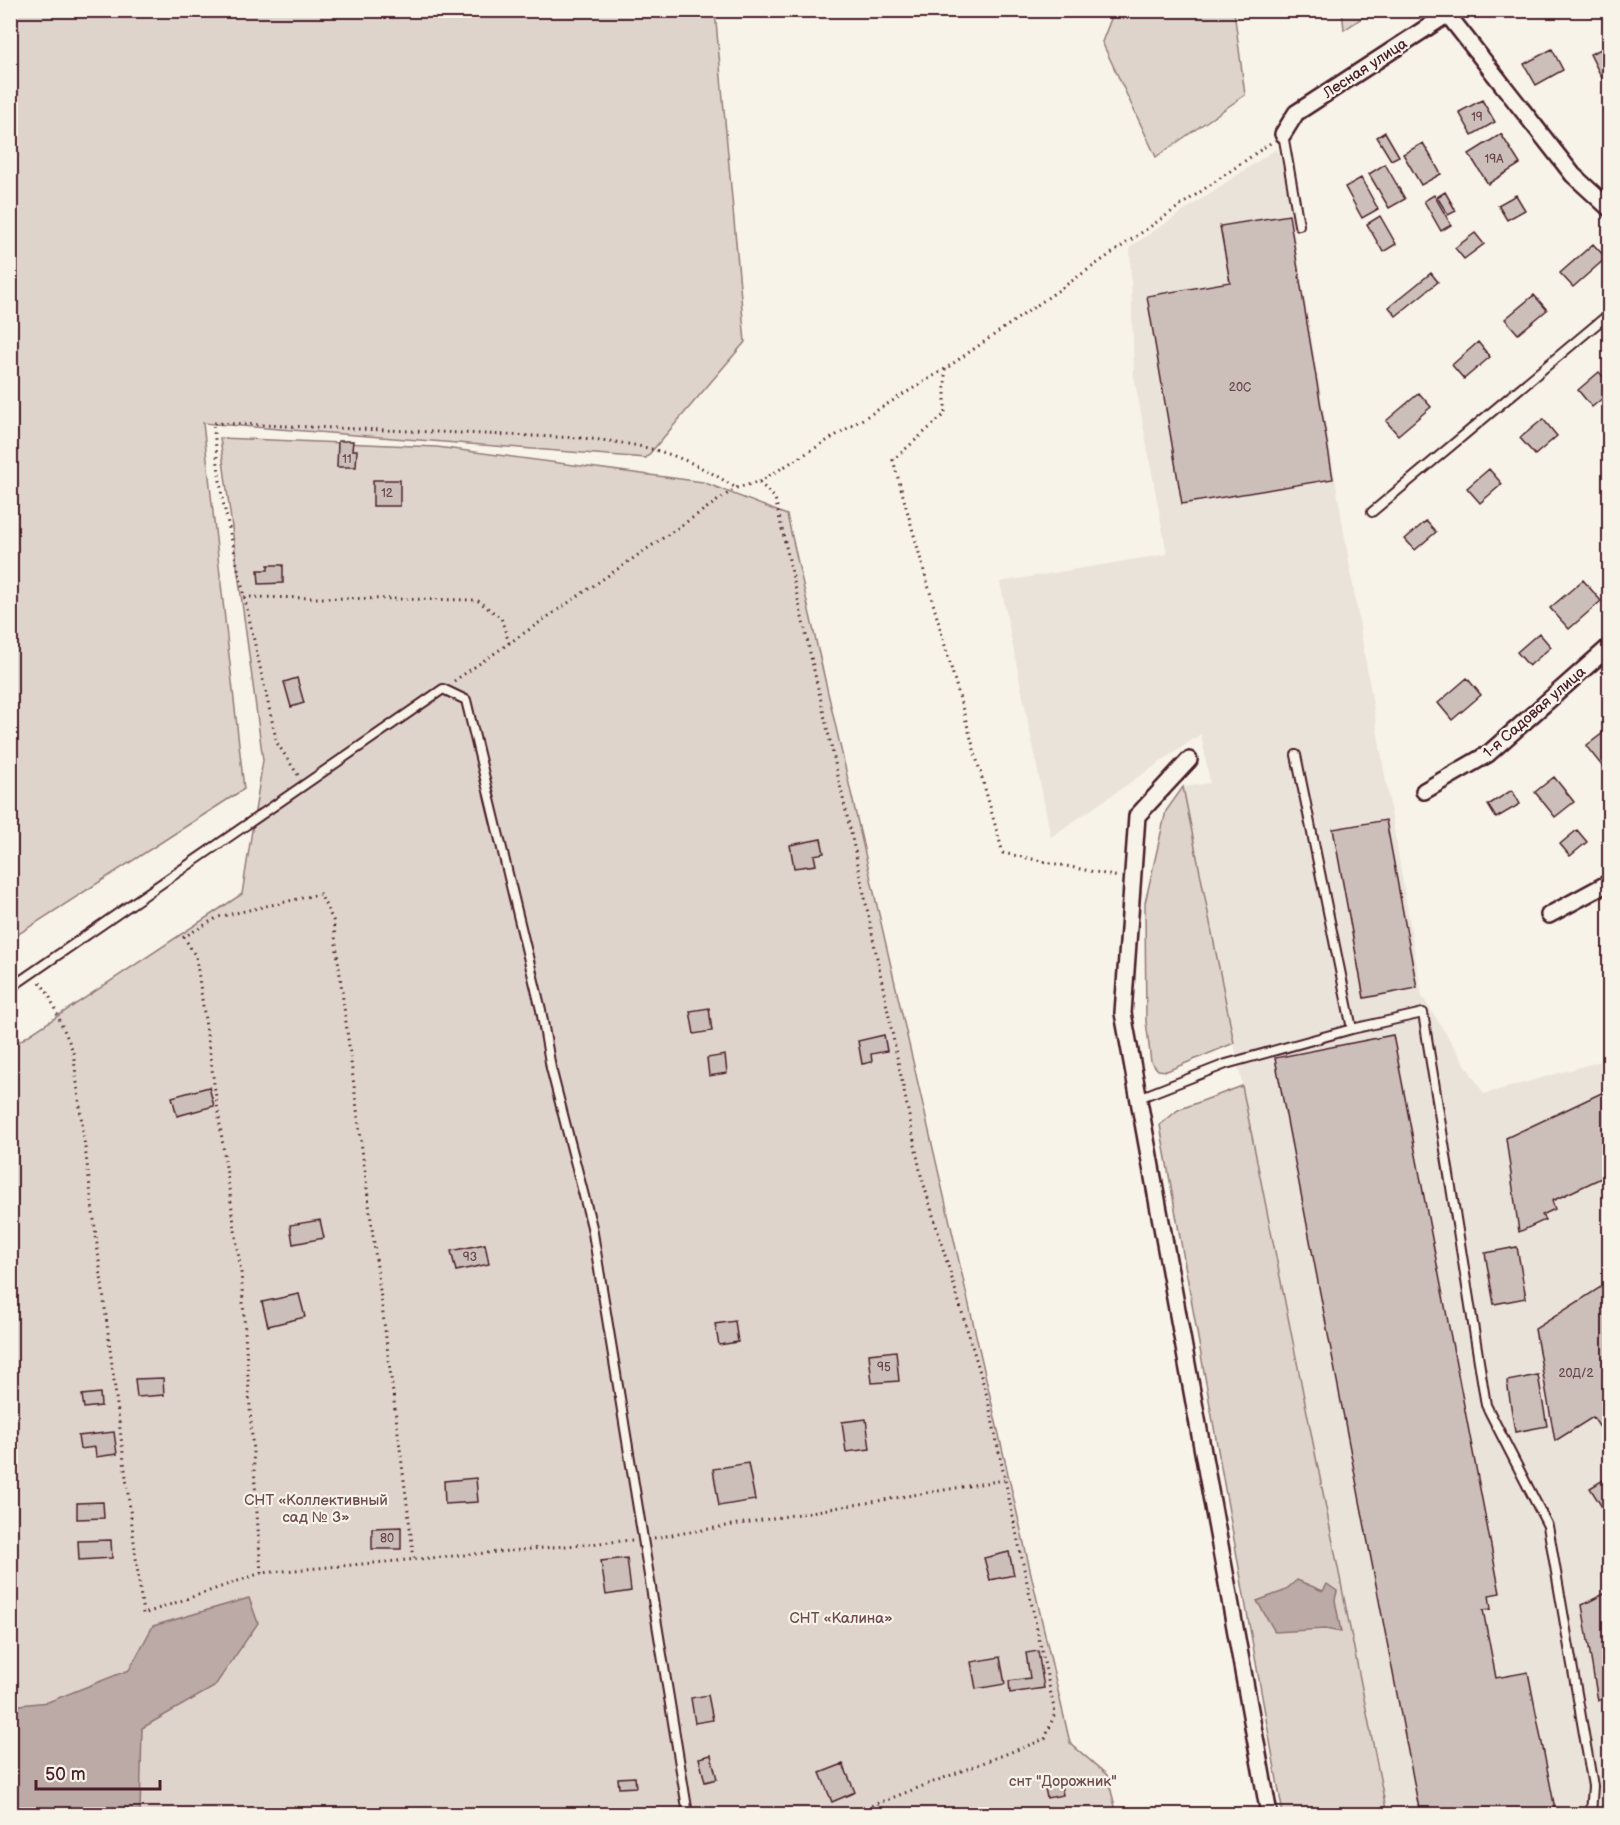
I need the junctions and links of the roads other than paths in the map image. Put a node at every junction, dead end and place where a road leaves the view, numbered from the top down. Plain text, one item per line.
1 (1451, 13) edge
2 (1283, 134) joint
3 (1610, 209) edge
4 (1299, 225) dead end
5 (1610, 313) edge
6 (1372, 512) dead end
7 (1610, 646) edge
8 (1296, 754) dead end
9 (1189, 759) dead end
10 (1424, 791) dead end
11 (1610, 882) edge
12 (1549, 915) dead end
13 (10, 988) edge
14 (1352, 1029) junction
15 (1139, 1098) junction
16 (688, 1815) edge
17 (1269, 1815) edge
18 (1591, 1815) edge

1 - 2 street, Лесная улица
1 - 3 street
2 - 4 lane
5 - 6 lane
7 - 10 street, 1-я Садовая улица
8 - 14 lane
9 - 15 street
11 - 12 street
13 - 16 lane
14 - 15 lane
14 - 18 lane
15 - 17 street

